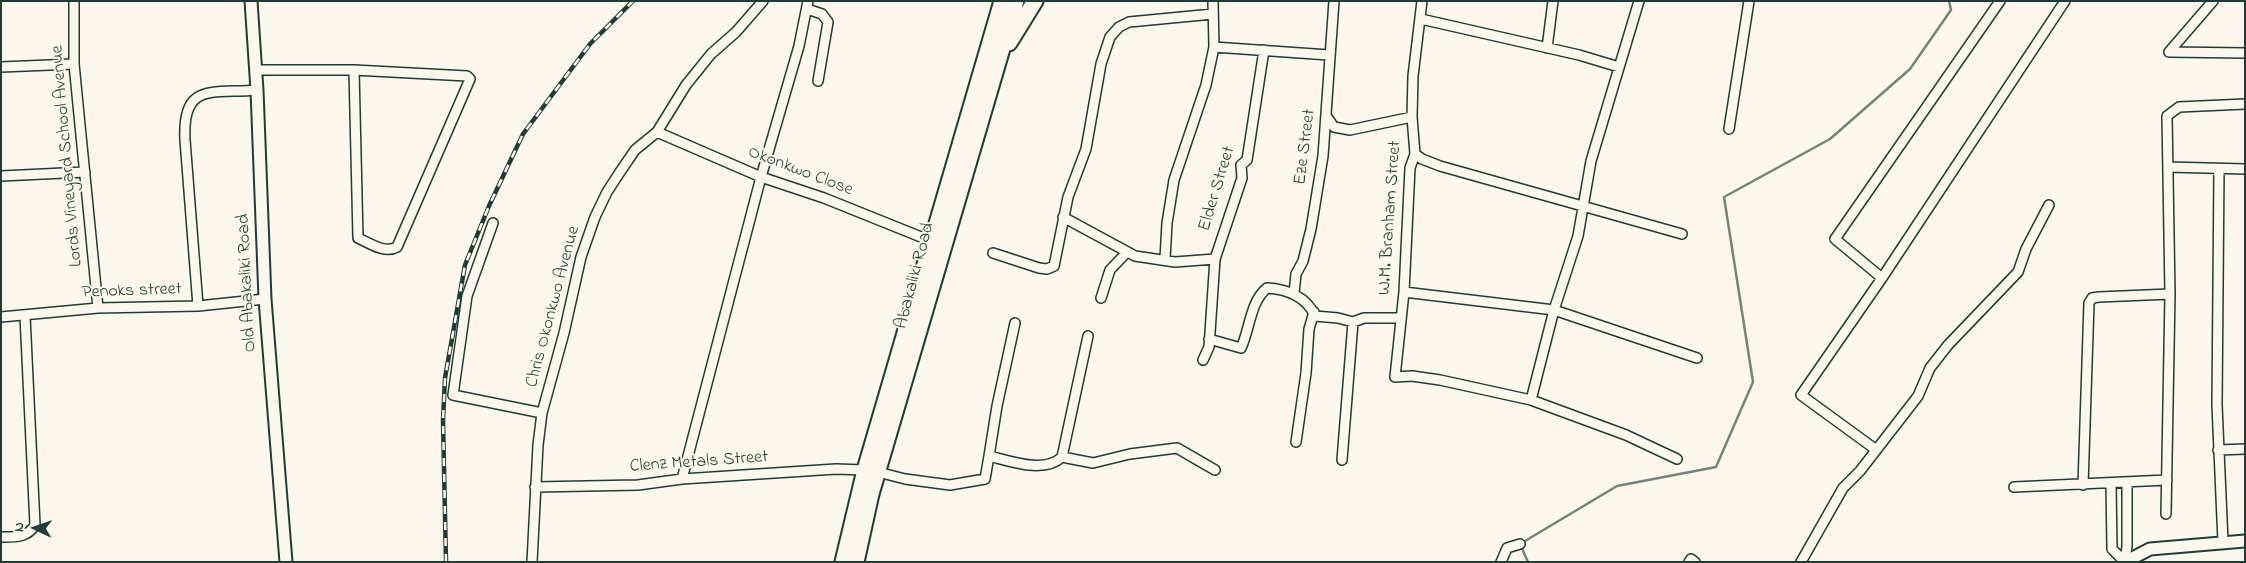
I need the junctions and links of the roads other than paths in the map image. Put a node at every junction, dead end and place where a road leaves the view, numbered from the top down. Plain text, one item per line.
1 (74, 1) edge
2 (251, 1) edge
3 (763, 1) edge
4 (1002, 1) edge
5 (1016, 1) edge
6 (1035, 1) edge
7 (1214, 1) edge
8 (1334, 1) edge
9 (1422, 1) edge
10 (1553, 1) edge
11 (1639, 1) edge
12 (1749, 1) edge
13 (2000, 1) edge
14 (2065, 1) edge
15 (2213, 1) edge
16 (808, 5) edge
17 (1213, 14) junction
18 (1421, 20) junction
19 (1214, 47) junction
20 (1547, 48) junction
21 (1264, 50) junction
22 (2245, 54) edge
23 (1329, 55) junction
24 (1000, 57) junction
25 (74, 64) junction
26 (1, 67) edge
27 (1619, 67) junction
28 (256, 70) junction
29 (354, 70) junction
30 (818, 81) dead end
31 (257, 90) junction
32 (2245, 104) edge
33 (1327, 117) junction
34 (1412, 117) junction
35 (1729, 128) dead end
36 (657, 132) junction
37 (1415, 154) junction
38 (2168, 167) junction
39 (2245, 168) edge
40 (2219, 169) junction
41 (85, 172) junction
42 (1, 176) edge
43 (761, 177) junction
44 (1583, 204) junction
45 (2049, 205) dead end
46 (1063, 217) junction
47 (493, 223) dead end
48 (1682, 234) dead end
49 (931, 242) junction
50 (1127, 252) junction
51 (993, 253) dead end
52 (1165, 259) junction
53 (1214, 259) junction
54 (1882, 278) junction
55 (1404, 292) junction
56 (1294, 293) junction
57 (2170, 294) junction
58 (1101, 298) dead end
59 (265, 299) junction
60 (198, 306) junction
61 (98, 308) junction
62 (1554, 310) junction
63 (1314, 312) junction
64 (25, 316) junction
65 (1, 318) edge
66 (1400, 318) junction
67 (1353, 322) junction
68 (1015, 323) dead end
69 (1088, 336) dead end
70 (1209, 339) junction
71 (1697, 358) dead end
72 (1203, 360) dead end
73 (1530, 400) junction
74 (542, 413) junction
75 (1296, 442) dead end
76 (2245, 449) edge
77 (1875, 450) junction
78 (2218, 450) junction
79 (989, 456) junction
80 (1062, 457) junction
81 (1677, 459) dead end
82 (1342, 460) dead end
83 (1215, 470) dead end
84 (871, 471) junction
85 (682, 479) junction
86 (2167, 480) junction
87 (2111, 483) junction
88 (2127, 483) junction
89 (2083, 485) junction
90 (535, 487) junction
91 (2014, 487) dead end
92 (2166, 514) dead end
93 (1, 537) edge
94 (2245, 541) edge
95 (2223, 542) junction
96 (1520, 544) dead end
97 (286, 562) edge
98 (532, 562) edge
99 (843, 562) edge
100 (856, 562) edge
101 (1501, 562) edge
102 (1689, 562) edge
103 (1695, 562) edge
104 (1801, 562) edge
105 (2125, 562) edge

1 - 25 street, Lords Vineyard School Avenue
2 - 28 main road, Old Abakaliki Road
3 - 36 street, Chris Okonkwo Avenue
4 - 49 highway, Abakaliki Road
5 - 24 highway, Abakaliki Road
6 - 24 highway
7 - 17 street
8 - 23 street, Eze Street
9 - 18 street, W.M. Branham Street
10 - 20 street
11 - 27 street
12 - 35 street
13 - 54 street
14 - 54 street
15 - 22 street
16 - 30 street
16 - 43 street
17 - 19 street
17 - 46 street
18 - 20 street
18 - 34 street, W.M. Branham Street
19 - 21 street
19 - 52 street
20 - 27 street
21 - 23 street
21 - 53 street, Elder Street
23 - 33 street, Eze Street
24 - 84 highway, Abakaliki Road
25 - 26 street
25 - 41 street, Lords Vineyard School Avenue
27 - 44 street
28 - 29 street
28 - 31 main road, Old Abakaliki Road
29 - 29 street
31 - 59 main road, Old Abakaliki Road
31 - 60 street
32 - 38 street
33 - 34 street
33 - 56 street, Eze Street
34 - 37 street, W.M. Branham Street
36 - 43 street, Okonkwo Close
36 - 74 street, Chris Okonkwo Avenue
37 - 44 street
37 - 55 street, W.M. Branham Street
38 - 40 street
38 - 57 street
39 - 40 street
40 - 78 street
41 - 42 street
41 - 61 street, Lords Vineyard School Avenue
43 - 49 street, Okonkwo Close
43 - 85 street
44 - 48 street
44 - 62 street
45 - 77 street
46 - 50 street
46 - 51 street
47 - 74 street
49 - 84 highway, Abakaliki Road
50 - 52 street
50 - 58 street
52 - 53 street
53 - 70 street, Elder Street
54 - 77 street
55 - 62 street
55 - 66 street, W.M. Branham Street
56 - 63 street
56 - 70 street
57 - 86 street
57 - 89 street
59 - 60 street, Penoks street
59 - 97 main road, Old Abakaliki Road
60 - 61 street, Penoks street
61 - 64 street, Penoks street
62 - 71 street
62 - 73 street
63 - 67 street
63 - 75 street
64 - 65 street, Penoks street
64 - 93 street
66 - 67 street
66 - 73 street, W.M. Branham Street
67 - 82 street
68 - 79 street
69 - 80 street
70 - 72 street, Elder Street
73 - 81 street
74 - 90 street, Chris Okonkwo Avenue
76 - 78 street
77 - 104 street
78 - 95 street
79 - 80 street
79 - 84 street, Clenz Metals Street
80 - 83 street
84 - 85 street, Clenz Metals Street
84 - 99 highway, Abakaliki Road
84 - 100 highway, Abakaliki Road
85 - 90 street, Clenz Metals Street
86 - 88 street
86 - 92 street
87 - 88 street
87 - 89 street
87 - 105 street
88 - 105 street
89 - 91 street
90 - 98 street, Chris Okonkwo Avenue
94 - 95 main road
95 - 105 main road
96 - 101 street
102 - 103 street

